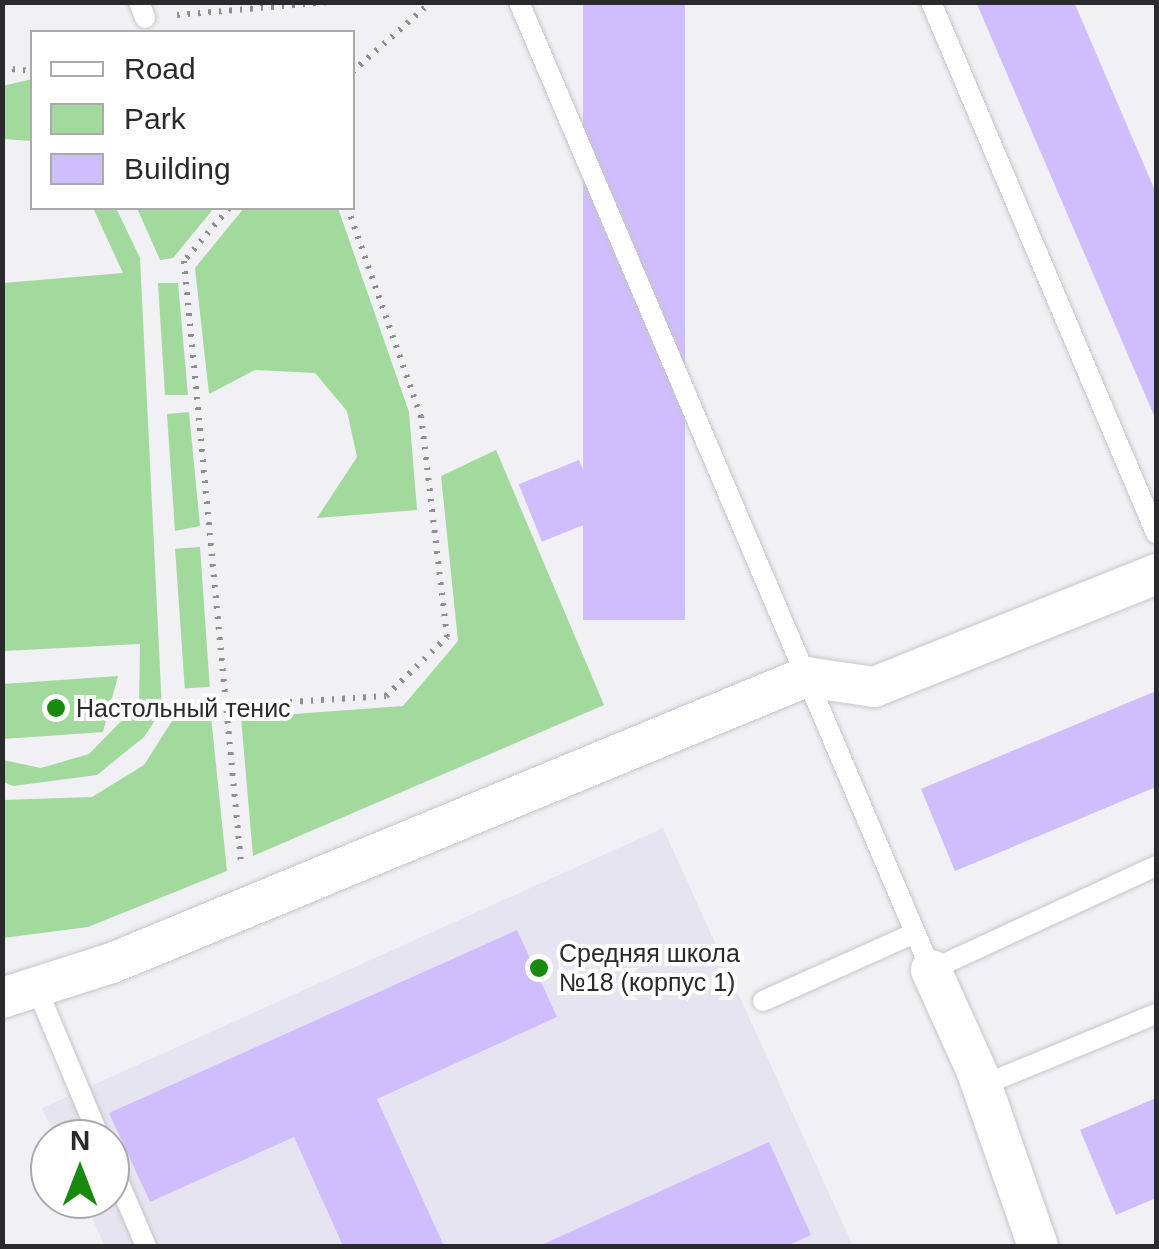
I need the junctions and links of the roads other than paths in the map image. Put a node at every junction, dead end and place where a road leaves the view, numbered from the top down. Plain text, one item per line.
1 (519, 2) edge
2 (930, 2) edge
3 (1156, 533) edge
4 (1156, 574) edge
5 (806, 677) junction
6 (1156, 866) edge
7 (913, 934) junction
8 (931, 970) junction
9 (20, 993) edge
10 (764, 1001) dead end
11 (1156, 1014) edge
12 (982, 1086) junction
13 (89, 1119) edge
14 (130, 1209) edge
15 (146, 1246) edge
16 (1038, 1246) edge

1 - 5 lane
2 - 3 lane
4 - 5 street
5 - 7 lane
5 - 9 street
6 - 8 lane
7 - 8 lane
7 - 10 lane
8 - 12 street
9 - 13 lane
11 - 12 lane
12 - 16 street
14 - 15 lane

